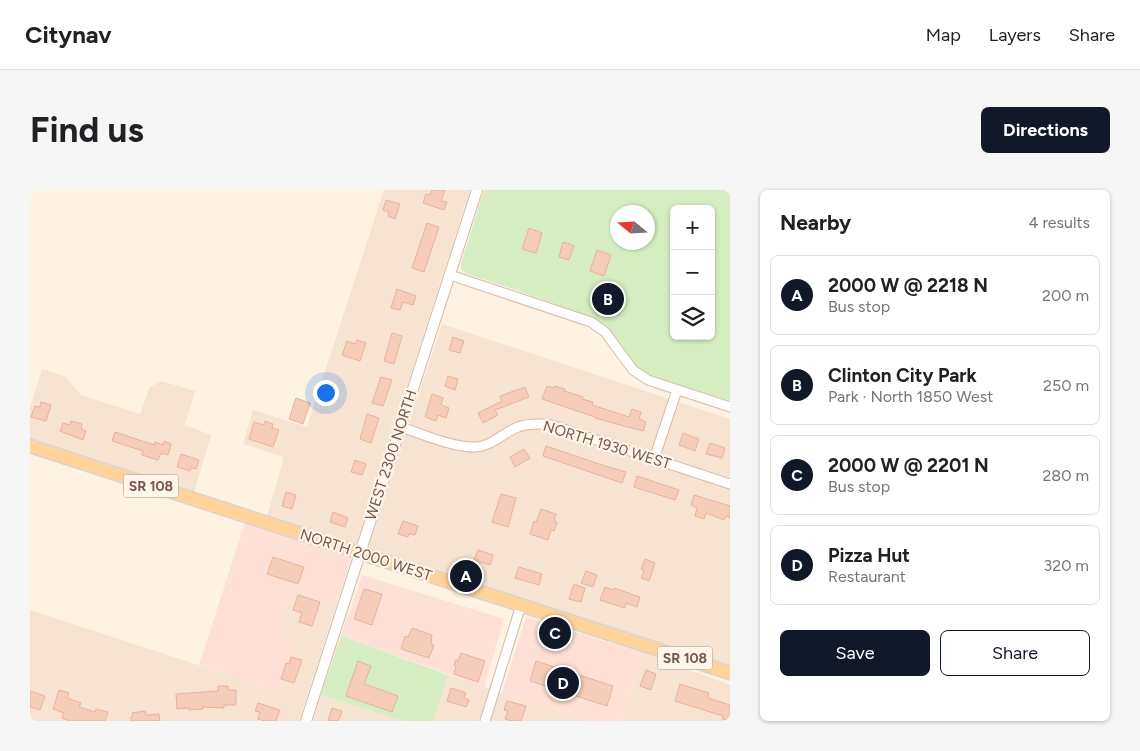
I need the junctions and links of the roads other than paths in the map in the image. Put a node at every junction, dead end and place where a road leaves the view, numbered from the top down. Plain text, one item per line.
1 (477, 190) edge
2 (450, 275) junction
3 (677, 390) junction
4 (730, 407) edge
5 (401, 427) junction
6 (30, 446) edge
7 (654, 459) junction
8 (730, 484) edge
9 (360, 553) junction
10 (521, 606) junction
11 (730, 673) edge
12 (306, 721) edge
13 (485, 721) edge

1 - 2 street, WEST 2300 NORTH
2 - 3 street
2 - 5 street, WEST 2300 NORTH
3 - 4 street
3 - 7 street
5 - 7 street, NORTH 1930 WEST
5 - 9 street, WEST 2300 NORTH
6 - 9 main road, NORTH 2000 WEST / SR 108
7 - 8 street, NORTH 1930 WEST
9 - 10 main road, NORTH 2000 WEST / SR 108
9 - 12 street, WEST 2300 NORTH
10 - 11 main road, NORTH 2000 WEST / SR 108
10 - 13 street

